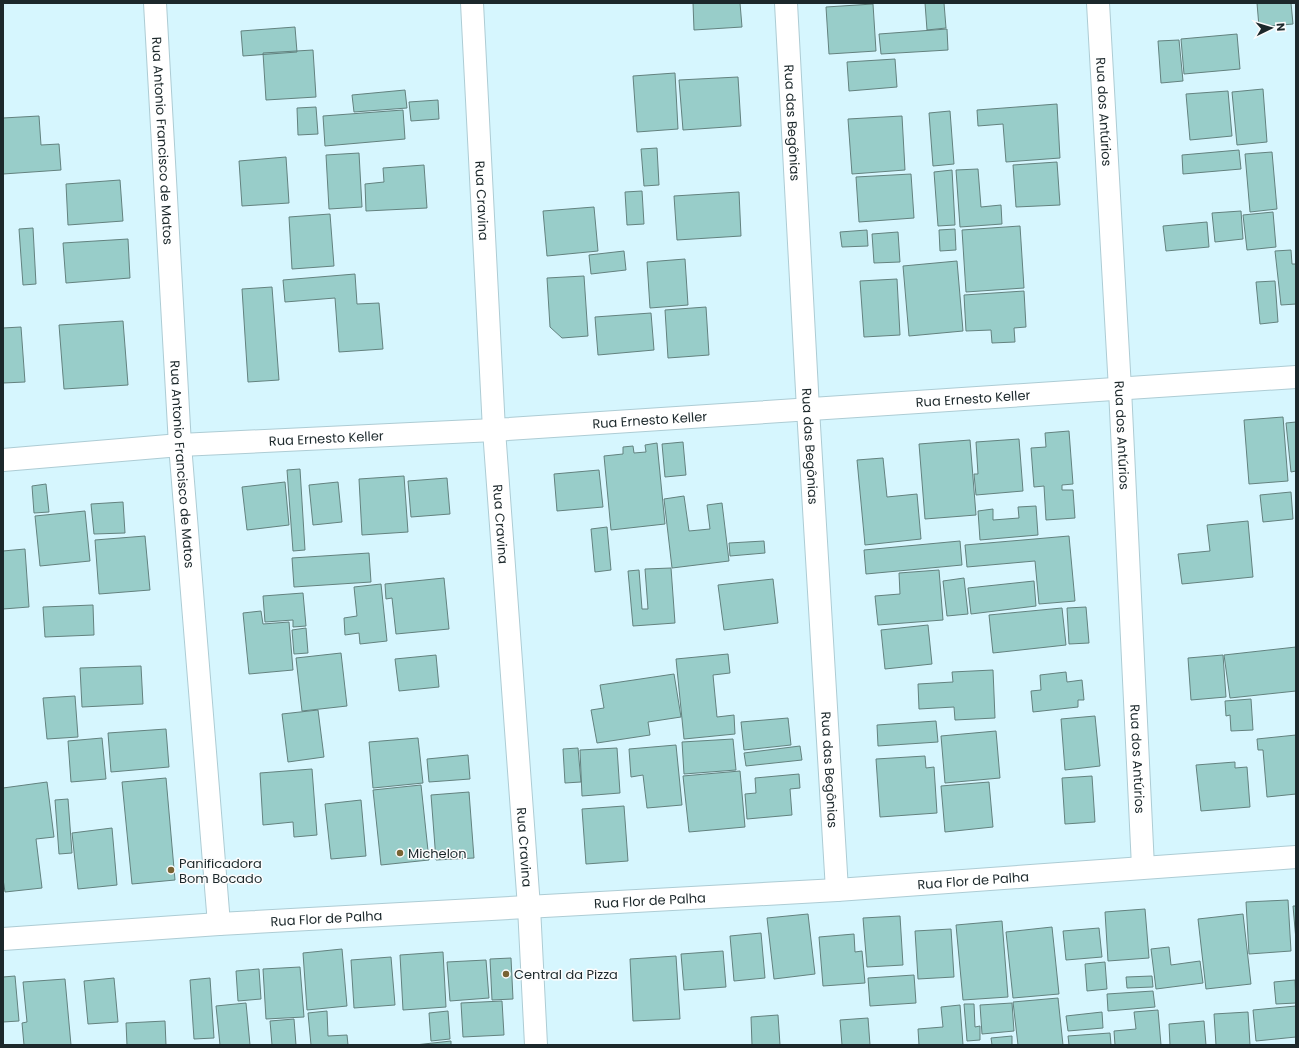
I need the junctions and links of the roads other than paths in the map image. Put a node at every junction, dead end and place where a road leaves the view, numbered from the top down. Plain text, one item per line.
1 (155, 3) edge
2 (472, 3) edge
3 (786, 3) edge
4 (1098, 3) edge
5 (1296, 377) edge
6 (1120, 389) junction
7 (808, 409) junction
8 (494, 430) junction
9 (180, 445) junction
10 (3, 460) edge
11 (1296, 856) edge
12 (1143, 867) junction
13 (837, 890) junction
14 (529, 907) junction
15 (220, 924) junction
16 (3, 939) edge
17 (536, 1045) edge

1 - 9 street, Rua Antonio Francisco de Matos
2 - 8 street, Rua Cravina
3 - 7 street, Rua das Begônias
4 - 6 street, Rua dos Antúrios
5 - 6 street, Rua Ernesto Keller
6 - 7 street, Rua Ernesto Keller
6 - 12 street, Rua dos Antúrios
7 - 8 street, Rua Ernesto Keller
7 - 13 street, Rua das Begônias
8 - 9 street, Rua Ernesto Keller
8 - 14 street, Rua Cravina
9 - 10 street, Rua Ernesto Keller
9 - 15 street, Rua Antonio Francisco de Matos
11 - 12 street, Rua Flor de Palha
12 - 13 street, Rua Flor de Palha
13 - 14 street, Rua Flor de Palha
14 - 15 street, Rua Flor de Palha
14 - 17 street, Rua Cravina
15 - 16 street, Rua Flor de Palha

